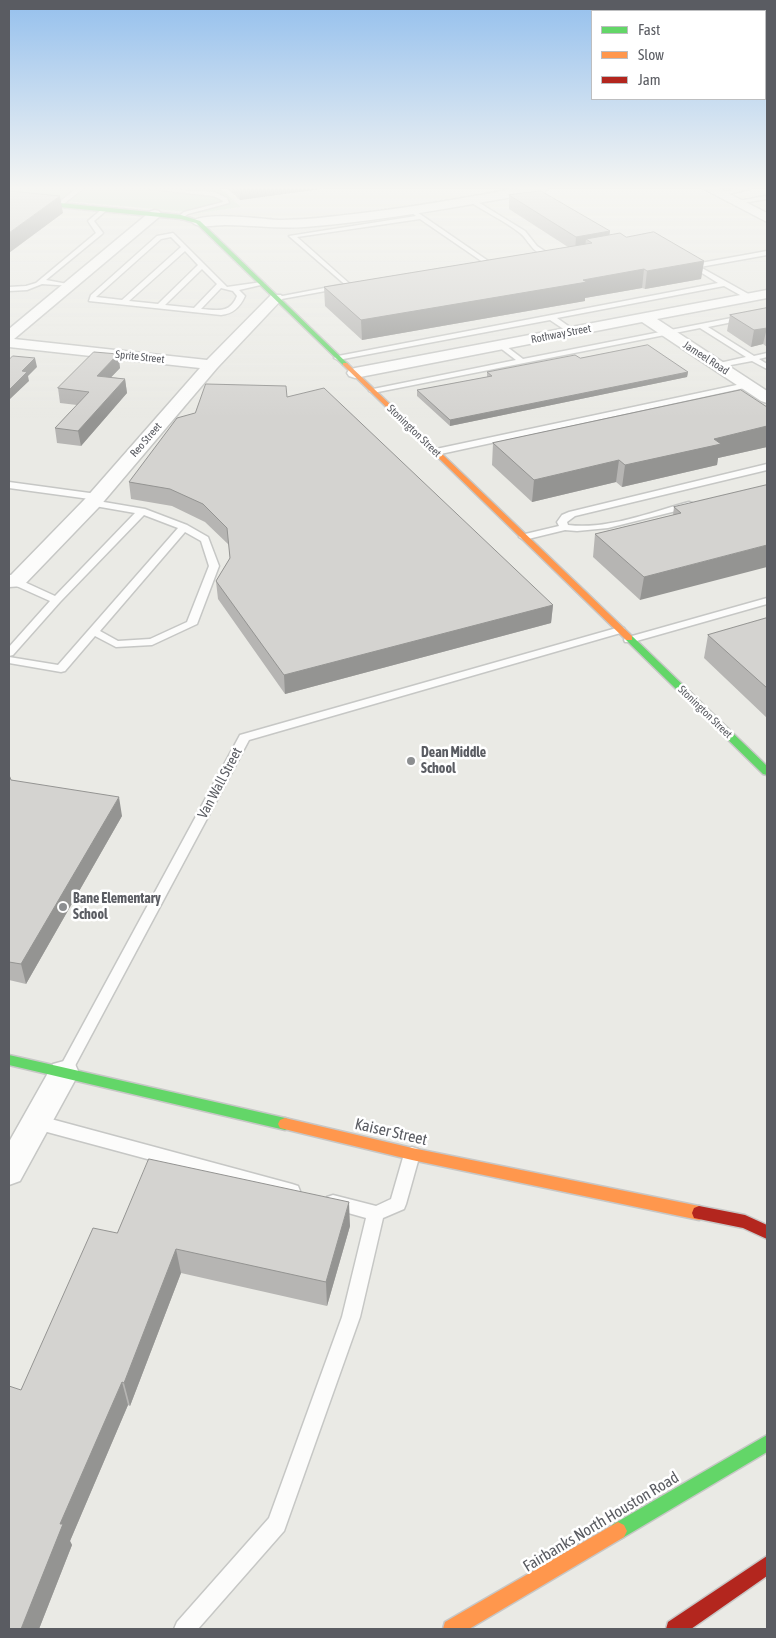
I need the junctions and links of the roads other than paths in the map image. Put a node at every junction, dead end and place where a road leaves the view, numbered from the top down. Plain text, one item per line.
1 (62, 264) edge
2 (95, 264) edge
3 (128, 264) edge
4 (166, 264) edge
5 (242, 264) edge
6 (324, 264) edge
7 (490, 264) edge
8 (691, 264) edge
9 (703, 264) edge
10 (202, 265) joint
11 (505, 266) edge
12 (694, 266) junction
13 (495, 268) junction
14 (486, 270) edge
15 (40, 282) junction
16 (221, 284) junction
17 (262, 284) junction
18 (724, 284) junction
19 (70, 285) junction
20 (349, 286) junction
21 (358, 288) edge
22 (235, 289) junction
23 (9, 290) edge
24 (767, 294) edge
25 (276, 298) junction
26 (749, 298) junction
27 (123, 303) junction
28 (159, 307) junction
29 (196, 311) junction
30 (767, 313) edge
31 (552, 317) junction
32 (645, 318) junction
33 (701, 326) junction
34 (571, 332) junction
35 (668, 333) junction
36 (9, 336) edge
37 (9, 343) edge
38 (502, 345) junction
39 (767, 355) edge
40 (338, 358) junction
41 (753, 358) junction
42 (522, 362) junction
43 (212, 365) junction
44 (718, 366) junction
45 (767, 368) edge
46 (355, 373) junction
47 (746, 385) junction
48 (373, 391) junction
49 (767, 398) edge
50 (436, 452) junction
51 (767, 467) edge
52 (9, 485) edge
53 (95, 500) junction
54 (702, 502) edge
55 (142, 511) junction
56 (184, 527) junction
57 (565, 527) junction
58 (524, 537) junction
59 (12, 581) edge
60 (56, 600) junction
61 (767, 601) edge
62 (620, 630) junction
63 (93, 631) junction
64 (9, 638) edge
65 (21, 639) junction
66 (629, 640) junction
67 (9, 653) edge
68 (9, 660) edge
69 (767, 755) edge
70 (754, 759) junction
71 (767, 772) edge
72 (9, 1060) edge
73 (64, 1073) junction
74 (36, 1122) junction
75 (412, 1154) junction
76 (9, 1171) edge
77 (376, 1213) junction
78 (745, 1222) junction
79 (767, 1225) edge
80 (767, 1232) edge
81 (767, 1443) edge
82 (767, 1565) edge
83 (184, 1629) edge
84 (452, 1629) edge
85 (675, 1629) edge

1 - 15 lane
2 - 19 street
3 - 27 lane
4 - 27 lane
5 - 17 street, Stonington Street
6 - 20 lane
7 - 13 lane
8 - 12 lane
9 - 12 lane
10 - 16 lane
10 - 28 lane
11 - 13 lane
12 - 18 lane
13 - 14 lane
15 - 19 lane
15 - 23 lane
16 - 22 lane
16 - 29 lane
17 - 22 lane
17 - 25 street, Stonington Street
18 - 26 lane
18 - 31 lane
19 - 36 street
20 - 21 lane
20 - 25 lane
22 - 29 lane
24 - 26 street, Rothway Street
25 - 40 street, Stonington Street
25 - 43 street, Reo Street
26 - 32 street, Rothway Street
27 - 28 lane
28 - 29 lane
30 - 33 lane
31 - 34 lane
31 - 40 lane
32 - 34 street, Rothway Street
32 - 35 street, Jameel Road
33 - 35 lane
33 - 41 lane
34 - 38 street, Rothway Street
35 - 42 lane
35 - 44 street, Jameel Road
37 - 43 street, Sprite Street
38 - 42 lane
38 - 46 street, Rothway Street
39 - 41 lane
40 - 46 street, Stonington Street
41 - 44 lane
41 - 45 lane
42 - 48 lane
43 - 53 street, Reo Street
44 - 47 street, Jameel Road
46 - 48 street, Stonington Street
47 - 49 street, Jameel Road
47 - 50 lane
48 - 50 street, Stonington Street
50 - 58 street, Stonington Street
51 - 57 lane
52 - 53 lane
53 - 55 lane
53 - 59 street, Reo Street
54 - 57 lane
55 - 56 lane
55 - 60 lane
56 - 63 lane
56 - 63 lane
57 - 58 lane
58 - 62 street, Stonington Street
59 - 60 lane
60 - 65 lane
61 - 66 lane
62 - 66 street, Stonington Street
62 - 73 lane, Van Wall Street
63 - 68 lane
64 - 65 lane
65 - 67 lane
66 - 70 street, Stonington Street
69 - 70 lane
70 - 71 street, Stonington Street
72 - 73 street, Kaiser Street
73 - 74 street, Van Wall Street
73 - 75 street, Kaiser Street
74 - 76 street, Van Wall Street
74 - 77 lane
75 - 77 lane
75 - 78 street, Kaiser Street
77 - 83 lane
78 - 79 street
78 - 80 street, Kaiser Street
81 - 84 street, Fairbanks North Houston Road
82 - 85 street

